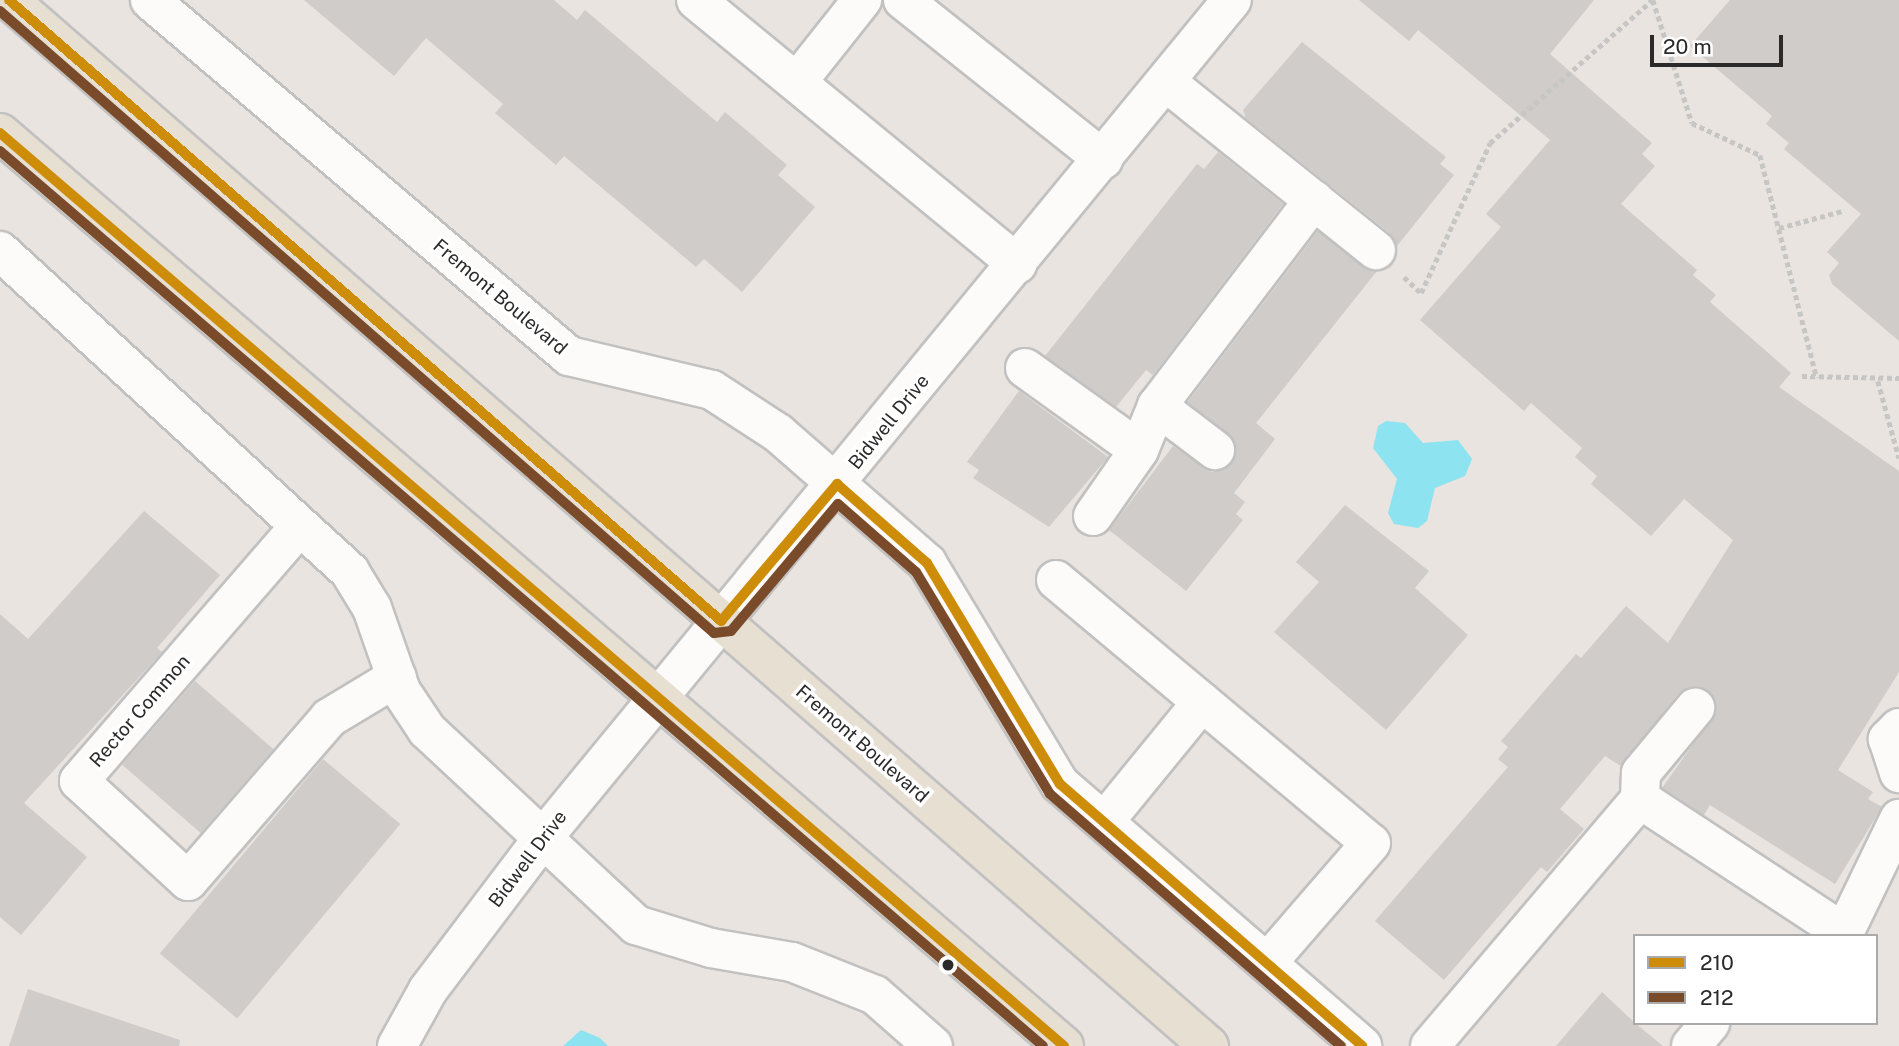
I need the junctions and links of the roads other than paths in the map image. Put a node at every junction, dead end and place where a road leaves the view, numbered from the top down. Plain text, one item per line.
1 (9, 0) edge
2 (150, 0) edge
3 (696, 0) edge
4 (862, 0) edge
5 (903, 0) edge
6 (1233, 0) edge
7 (797, 82) junction
8 (1167, 82) junction
9 (0, 133) edge
10 (1103, 159) junction
11 (1314, 200) junction
12 (1376, 250) road end
13 (2, 256) edge
14 (1017, 264) junction
15 (1026, 368) dead end
16 (1157, 405) junction
17 (1139, 450) junction
18 (1215, 450) dead end
19 (837, 484) junction
20 (1093, 516) dead end
21 (299, 527) junction
22 (1056, 579) dead end
23 (722, 621) junction
24 (397, 677) junction
25 (658, 693) junction
26 (1202, 702) junction
27 (1695, 708) dead end
28 (1899, 728) edge
29 (1899, 774) edge
30 (1640, 799) junction
31 (1899, 819) edge
32 (1104, 822) junction
33 (542, 839) junction
34 (1267, 963) junction
35 (1708, 1025) edge
36 (397, 1046) edge
37 (933, 1046) edge
38 (1064, 1046) edge
39 (1209, 1046) edge
40 (1362, 1046) edge
41 (1430, 1046) edge
42 (1691, 1046) edge

1 - 23 main road, Fremont Boulevard
2 - 19 street, Fremont Boulevard
3 - 7 street
4 - 7 street
5 - 10 street
6 - 8 street, Bidwell Drive
7 - 14 street
8 - 10 street, Bidwell Drive
8 - 11 street
9 - 25 main road
10 - 14 street, Bidwell Drive
11 - 12 street
11 - 16 street
13 - 21 street
14 - 19 street, Bidwell Drive
15 - 17 street
16 - 17 street
16 - 18 street
17 - 20 street
19 - 23 street, Bidwell Drive
19 - 32 street, Fremont Boulevard
21 - 24 street
21 - 24 street, Rector Common
22 - 26 street
23 - 25 street, Bidwell Drive
23 - 39 main road, Fremont Boulevard
24 - 33 street
25 - 33 street, Bidwell Drive
25 - 38 main road
26 - 32 street
26 - 34 street
27 - 30 street
28 - 29 street
30 - 31 street
30 - 41 street
32 - 34 street, Fremont Boulevard
33 - 36 street, Bidwell Drive
33 - 37 street
34 - 40 street, Fremont Boulevard
35 - 42 street

